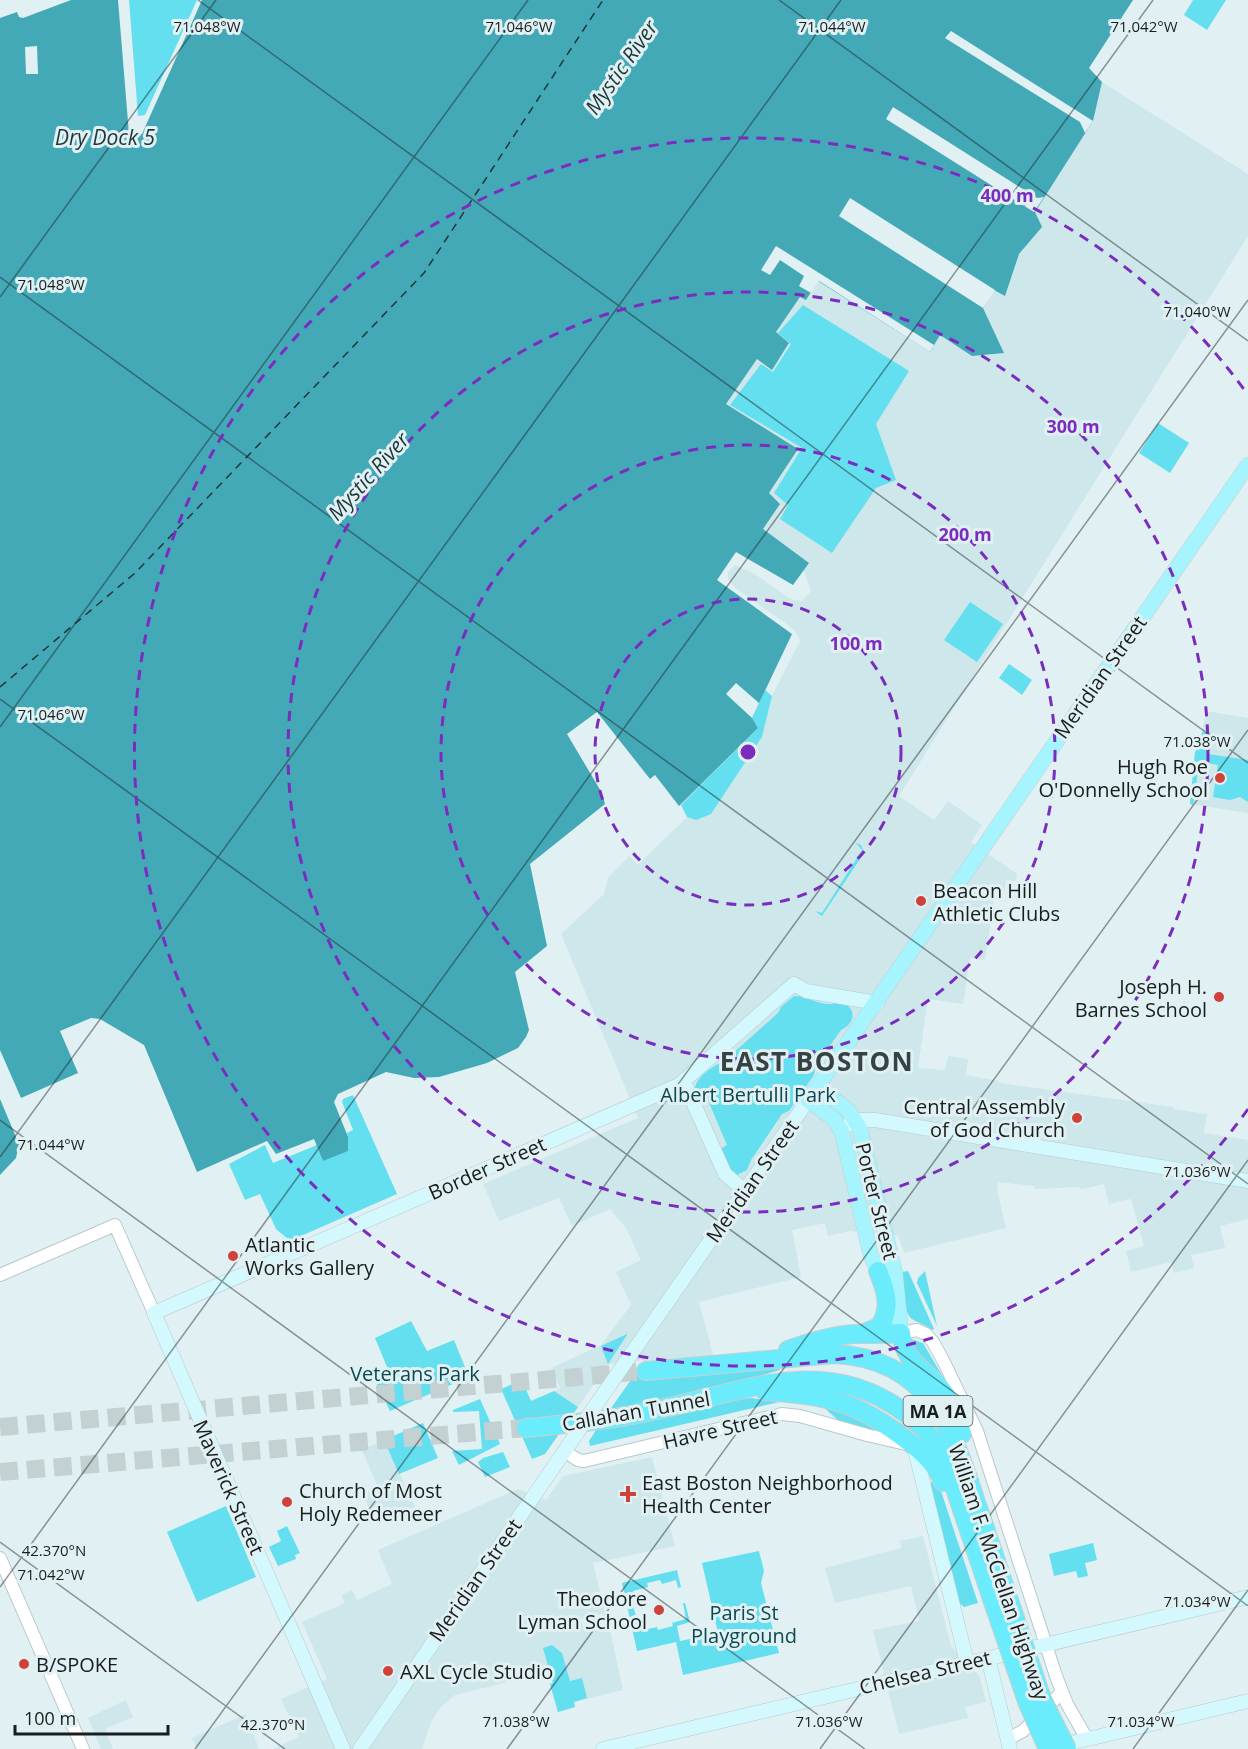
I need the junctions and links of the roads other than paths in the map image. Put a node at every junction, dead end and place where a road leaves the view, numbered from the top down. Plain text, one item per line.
1 (1248, 465) edge
2 (877, 1003) junction
3 (684, 1082) junction
4 (817, 1087) junction
5 (808, 1100) junction
6 (857, 1121) junction
7 (840, 1128) junction
8 (1248, 1180) edge
9 (745, 1191) junction
10 (878, 1271) joint
11 (0, 1275) edge
12 (154, 1312) junction
13 (901, 1333) junction
14 (862, 1334) junction
15 (761, 1360) junction
16 (646, 1371) tunnel mouth
17 (746, 1390) junction
18 (526, 1428) tunnel mouth
19 (914, 1446) junction
20 (564, 1451) junction
21 (965, 1516) junction
22 (985, 1529) junction
23 (0, 1558) edge
24 (999, 1597) junction
25 (1248, 1597) edge
26 (1046, 1644) junction
27 (988, 1658) junction
28 (967, 1663) junction
29 (1062, 1692) junction
30 (1248, 1701) edge
31 (1087, 1739) junction
32 (1009, 1744) edge
33 (83, 1749) edge
34 (343, 1749) edge
35 (360, 1749) edge
36 (603, 1749) edge
37 (1046, 1749) edge
38 (1067, 1749) edge

1 - 2 main road, Meridian Street
2 - 3 main road, Border Street
2 - 4 main road, Meridian Street
3 - 9 main road
3 - 12 main road, Border Street
4 - 5 main road, Meridian Street
4 - 6 main road, Porter Street
5 - 7 main road, Porter Street
5 - 9 main road, Meridian Street
6 - 7 main road
6 - 8 main road
6 - 13 main road, Porter Street
7 - 10 main road, Porter Street
9 - 20 main road, Meridian Street, bridge
10 - 14 highway
11 - 12 street, Maverick Street
12 - 34 main road, Maverick Street
13 - 14 highway
13 - 22 highway
13 - 26 street
14 - 15 highway
15 - 16 highway, MA 1A
15 - 22 highway, William F. McClellan Highway / MA 1A
17 - 18 highway, Callahan Tunnel / MA 1A
17 - 19 highway
17 - 21 highway, William F. McClellan Highway / MA 1A
19 - 20 street, Havre Street
19 - 21 highway
19 - 28 main road
20 - 35 main road, Meridian Street
21 - 24 highway, William F. McClellan Highway / MA 1A
22 - 24 highway, William F. McClellan Highway / MA 1A
23 - 33 street
24 - 37 highway, William F. McClellan Highway / MA 1A, bridge
24 - 38 highway, William F. McClellan Highway / MA 1A, bridge
25 - 26 main road, Chelsea Street
26 - 27 main road, Chelsea Street
26 - 29 street
27 - 28 main road, Chelsea Street
27 - 32 main road
28 - 36 main road, Chelsea Street
29 - 31 street
29 - 32 street
30 - 31 main road
31 - 37 main road

